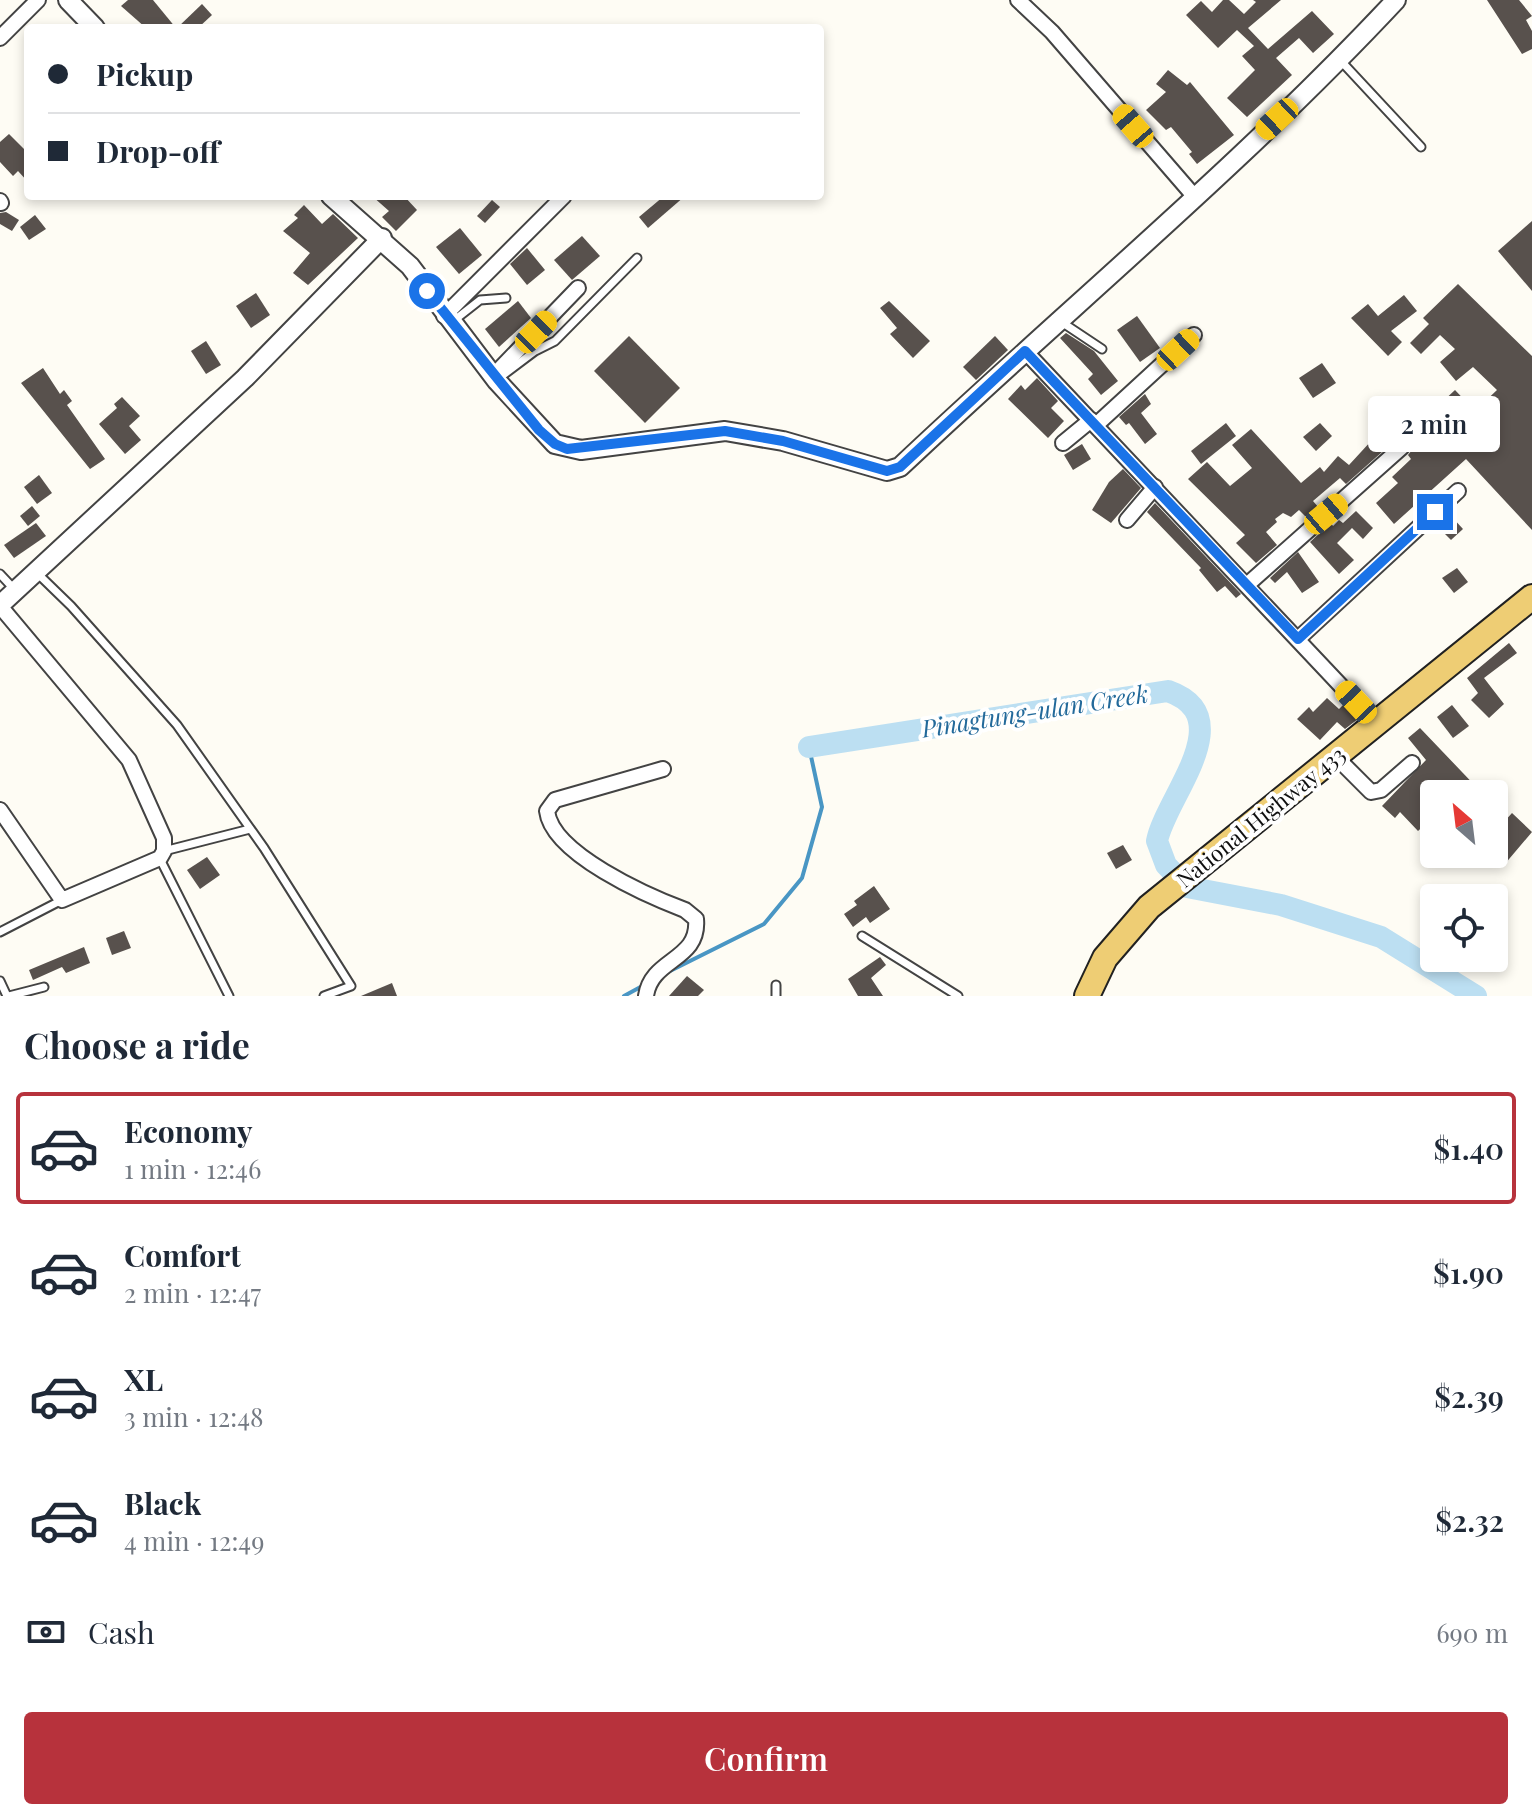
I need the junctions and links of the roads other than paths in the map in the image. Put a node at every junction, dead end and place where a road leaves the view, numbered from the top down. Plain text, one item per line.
1 (38, 0) edge
2 (68, 0) edge
3 (1018, 0) edge
4 (1396, 0) edge
5 (91, 24) edge
6 (0, 38) edge
7 (1340, 60) junction
8 (1421, 147) dead end
9 (1194, 196) junction
10 (336, 200) edge
11 (560, 200) edge
12 (382, 238) junction
13 (637, 258) dead end
14 (578, 288) dead end
15 (506, 298) dead end
16 (1058, 319) junction
17 (448, 320) junction
18 (1194, 335) dead end
19 (1102, 349) dead end
20 (1025, 351) junction
21 (495, 378) junction
22 (1093, 422) junction
23 (1063, 443) dead end
24 (1402, 447) dead end
25 (1155, 487) junction
26 (1458, 491) dead end
27 (1127, 520) dead end
28 (35, 572) junction
29 (0, 574) edge
30 (1248, 584) junction
31 (15, 591) junction
32 (1532, 597) edge
33 (0, 606) edge
34 (1298, 639) junction
35 (1376, 723) junction
36 (1336, 757) junction
37 (1412, 763) dead end
38 (663, 769) dead end
39 (0, 810) edge
40 (250, 829) junction
41 (162, 854) junction
42 (62, 900) junction
43 (0, 932) edge
44 (862, 936) dead end
45 (0, 981) edge
46 (776, 985) dead end
47 (44, 987) dead end
48 (646, 994) edge
49 (8, 996) edge
50 (229, 996) edge
51 (324, 996) edge
52 (776, 996) edge
53 (958, 996) edge
54 (1087, 996) edge

1 - 6 street
2 - 5 street
3 - 9 street
4 - 7 street
7 - 8 lane
7 - 9 street
9 - 16 street
10 - 12 street
11 - 17 street
12 - 17 street
12 - 28 street
13 - 21 lane
14 - 21 street
15 - 17 lane
16 - 19 lane
16 - 20 street
17 - 21 street
18 - 22 street
20 - 21 street
20 - 22 street
22 - 23 street
22 - 25 street
24 - 30 street
25 - 27 street
25 - 30 street
26 - 34 street
28 - 31 street
28 - 40 lane
29 - 31 lane
30 - 34 street
31 - 33 street
32 - 35 main road, National Highway 433
33 - 41 street
34 - 35 street
35 - 36 main road, National Highway 433
36 - 37 street
36 - 54 main road, National Highway 433
38 - 48 street
39 - 42 street
40 - 41 lane
40 - 51 lane
41 - 42 street
41 - 50 lane
42 - 43 lane
44 - 53 lane
45 - 49 lane
46 - 52 lane
47 - 49 lane

